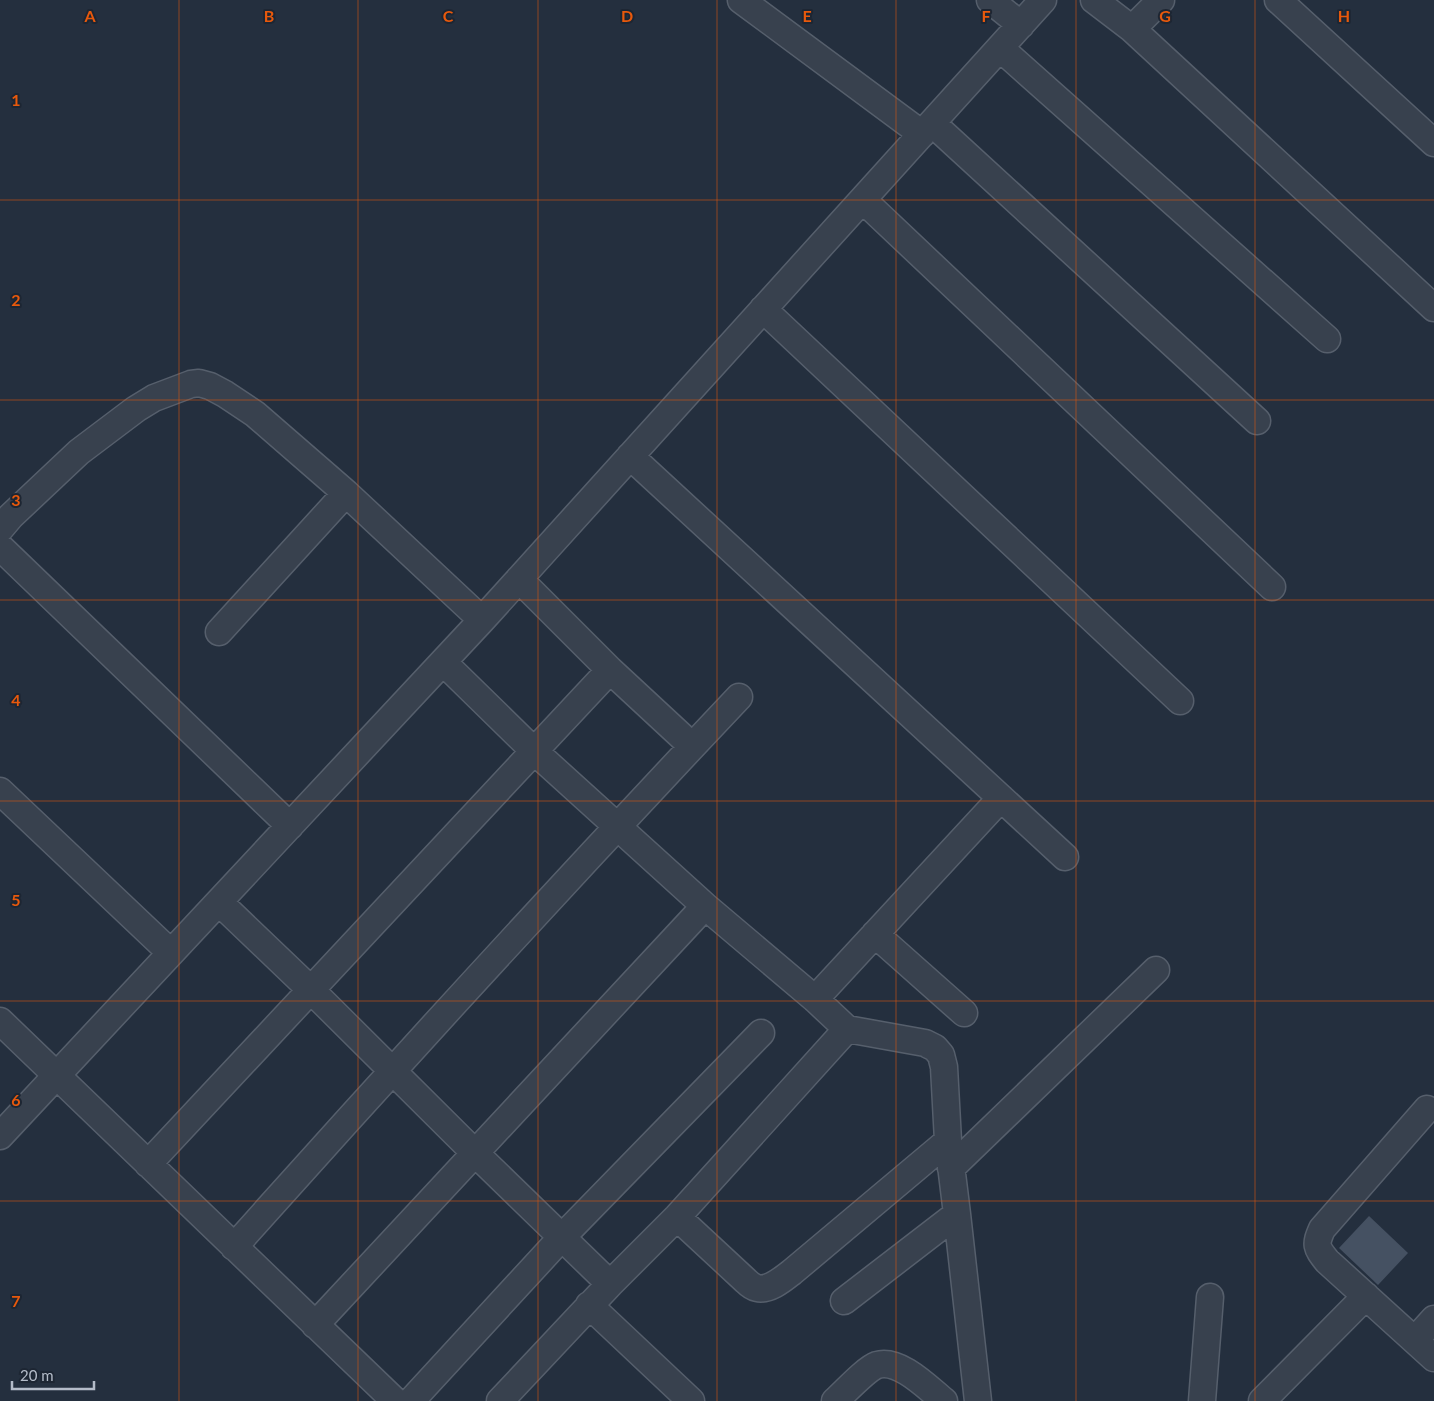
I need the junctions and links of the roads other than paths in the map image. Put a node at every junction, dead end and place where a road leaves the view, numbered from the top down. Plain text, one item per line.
1 (741, 0) edge
2 (990, 0) edge
3 (1043, 0) edge
4 (1094, 0) edge
5 (1162, 0) edge
6 (1278, 0) edge
7 (1021, 25) junction
8 (1132, 30) junction
9 (1000, 48) junction
10 (927, 129) junction
11 (1431, 135) edge
12 (863, 200) junction
13 (1434, 308) edge
14 (763, 309) junction
15 (1327, 339) dead end
16 (1257, 422) dead end
17 (630, 456) junction
18 (346, 493) junction
19 (0, 529) edge
20 (0, 547) edge
21 (520, 579) junction
22 (1272, 587) dead end
23 (482, 620) junction
24 (218, 632) dead end
25 (443, 662) junction
26 (610, 670) junction
27 (739, 697) dead end
28 (1180, 701) dead end
29 (692, 746) junction
30 (534, 751) junction
31 (0, 791) edge
32 (1001, 798) junction
33 (290, 826) junction
34 (616, 826) junction
35 (1065, 857) dead end
36 (219, 902) junction
37 (705, 906) junction
38 (875, 934) junction
39 (171, 953) junction
40 (1156, 970) dead end
41 (311, 990) junction
42 (815, 999) junction
43 (964, 1014) dead end
44 (0, 1021) edge
45 (847, 1029) junction
46 (761, 1033) dead end
47 (392, 1070) junction
48 (57, 1076) junction
49 (1427, 1109) dead end
50 (0, 1136) edge
51 (948, 1141) junction
52 (475, 1153) junction
53 (148, 1164) junction
54 (951, 1168) junction
55 (957, 1214) junction
56 (677, 1217) junction
57 (562, 1237) junction
58 (234, 1247) junction
59 (610, 1284) junction
60 (1366, 1296) junction
61 (1210, 1297) dead end
62 (844, 1302) dead end
63 (590, 1305) junction
64 (1434, 1319) edge
65 (315, 1325) junction
66 (1415, 1340) junction
67 (1434, 1358) edge
68 (395, 1401) edge
69 (411, 1401) edge
70 (500, 1401) edge
71 (690, 1401) edge
72 (835, 1401) edge
73 (944, 1401) edge
74 (978, 1401) edge
75 (1202, 1401) edge
76 (1262, 1401) edge

1 - 10 street
2 - 7 street
3 - 7 street
4 - 8 street
5 - 8 street
6 - 11 street
7 - 9 street
8 - 13 street
9 - 10 street
9 - 15 street
10 - 12 street
10 - 16 street
12 - 14 street
12 - 22 street
14 - 17 street
14 - 28 street
17 - 21 street
17 - 32 street
18 - 19 street
18 - 23 street
18 - 24 street
20 - 33 street
21 - 23 street
21 - 26 street
23 - 25 street
25 - 30 street
25 - 33 street
26 - 29 street
26 - 30 street
27 - 29 street
29 - 34 street
30 - 34 street
30 - 41 street
31 - 39 street
32 - 35 street
32 - 38 street
33 - 36 street
34 - 37 street
34 - 47 street
36 - 39 street
36 - 41 street
37 - 42 street
37 - 52 street
38 - 42 street
38 - 43 street
39 - 48 street
40 - 54 street
41 - 47 street
41 - 53 street
42 - 45 street
44 - 48 street
45 - 51 street
45 - 56 street
46 - 57 street
47 - 52 street
47 - 58 street
48 - 50 street
48 - 53 street
49 - 60 street
51 - 54 street
51 - 56 street
52 - 57 street
52 - 65 street
53 - 58 street
54 - 55 street
55 - 62 street
55 - 74 street
56 - 59 street
57 - 59 street
57 - 69 street
58 - 65 street
59 - 63 street
60 - 66 street
60 - 76 street
61 - 75 street
63 - 70 street
63 - 71 street
64 - 66 street
65 - 68 street
66 - 67 street
72 - 73 street

